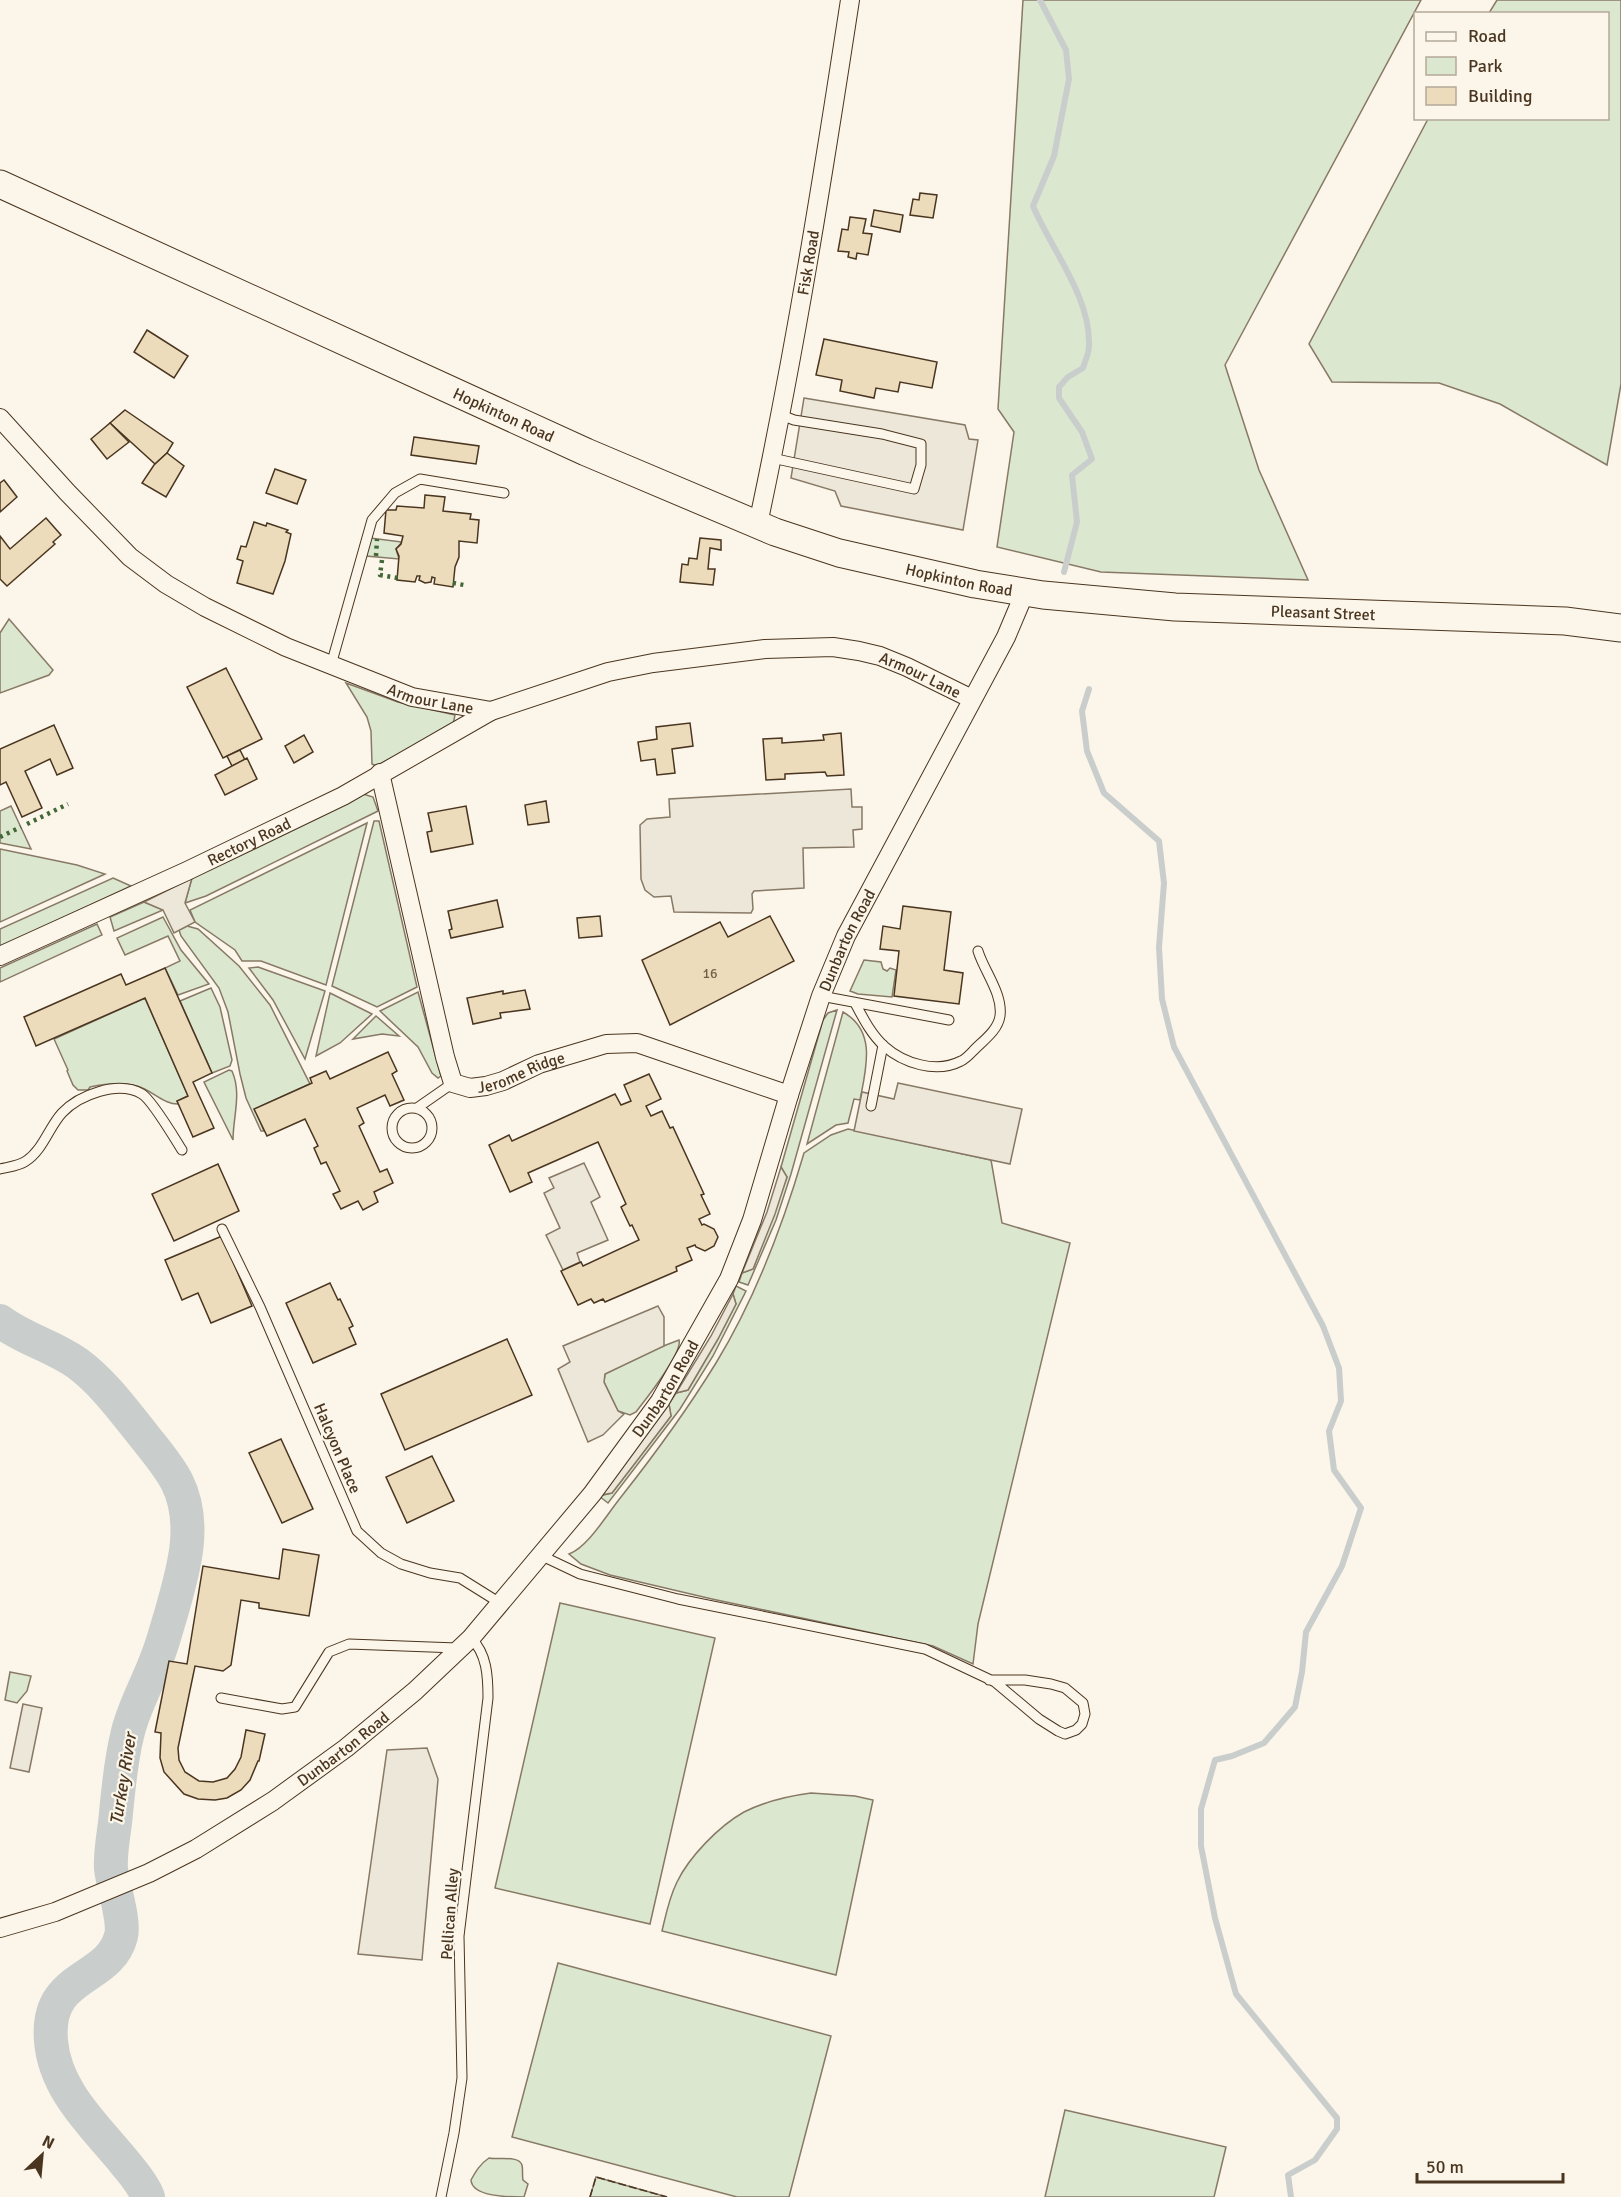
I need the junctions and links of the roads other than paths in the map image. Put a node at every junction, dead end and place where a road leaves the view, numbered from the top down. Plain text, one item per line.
1 (850, 0) edge
2 (0, 184) edge
3 (781, 415) junction
4 (0, 418) edge
5 (772, 458) junction
6 (504, 493) dead end
7 (758, 524) junction
8 (1026, 592) junction
9 (1621, 628) edge
10 (331, 664) junction
11 (972, 699) junction
12 (491, 711) junction
13 (380, 773) junction
14 (978, 951) dead end
15 (0, 956) edge
16 (822, 996) junction
17 (855, 1003) junction
18 (949, 1020) dead end
19 (883, 1045) junction
20 (453, 1083) junction
21 (789, 1095) junction
22 (871, 1106) dead end
23 (417, 1108) junction
24 (182, 1150) dead end
25 (0, 1169) edge
26 (222, 1229) dead end
27 (540, 1556) junction
28 (500, 1603) junction
29 (465, 1643) junction
30 (989, 1680) junction
31 (221, 1698) dead end
32 (0, 1928) edge
33 (441, 2197) edge

1 - 3 street, Fisk Road
2 - 7 main road, Hopkinton Road
3 - 5 street, Fisk Road
3 - 5 lane
4 - 10 street, Armour Lane
5 - 7 street, Fisk Road
6 - 10 lane
7 - 8 main road, Hopkinton Road
8 - 9 main road, Pleasant Street
8 - 11 street, Dunbarton Road
10 - 12 street, Armour Lane
11 - 12 street, Armour Lane
11 - 16 street, Dunbarton Road
12 - 13 street, Rectory Road
13 - 15 street, Rectory Road
13 - 20 street, Jerome Ridge
14 - 19 lane
16 - 17 lane
16 - 21 street, Dunbarton Road
17 - 18 lane
17 - 19 lane
19 - 22 lane
20 - 21 street, Jerome Ridge
20 - 23 lane
21 - 27 street, Dunbarton Road
23 - 23 lane
24 - 25 lane
26 - 28 lane, Halcyon Place
27 - 28 street, Dunbarton Road
27 - 30 lane
28 - 29 street, Dunbarton Road
29 - 31 lane
29 - 32 street, Dunbarton Road
29 - 33 lane, Pellican Alley
30 - 30 lane

